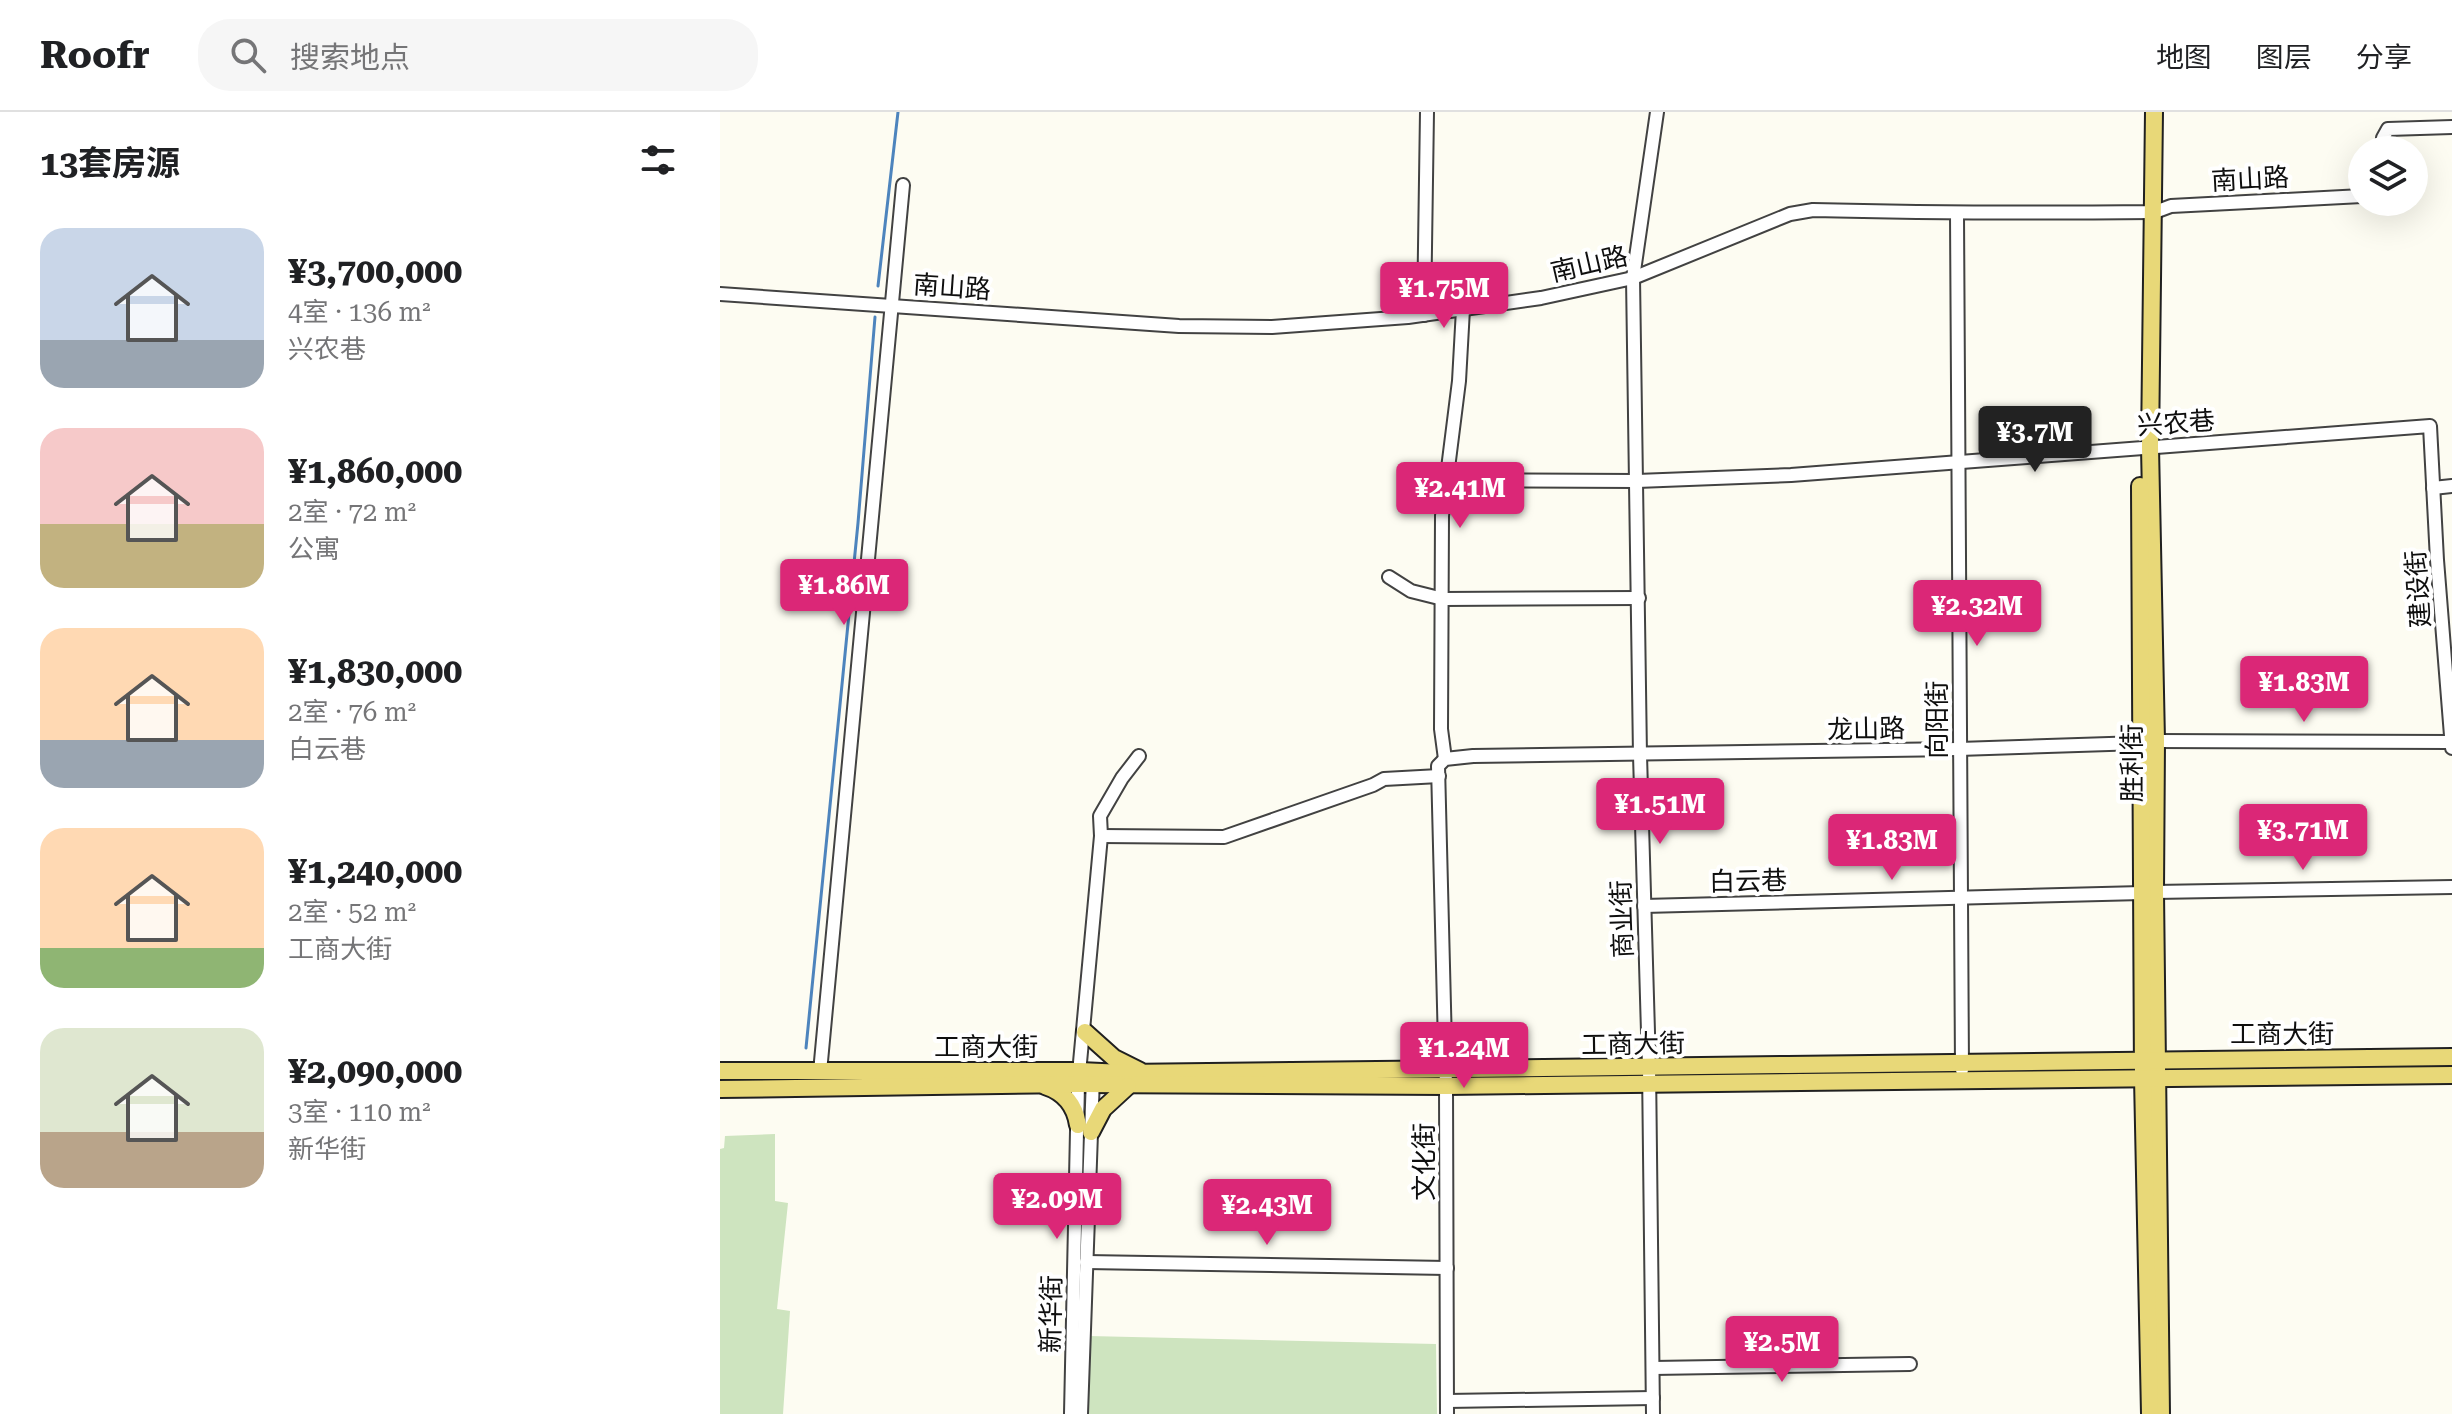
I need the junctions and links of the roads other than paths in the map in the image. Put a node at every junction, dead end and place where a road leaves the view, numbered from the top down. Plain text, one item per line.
1 (1427, 112) edge
2 (1657, 112) edge
3 (2144, 112) edge
4 (2154, 112) edge
5 (2452, 127) edge
6 (2384, 136) edge
7 (903, 185) dead end
8 (2348, 197) edge
9 (2150, 212) junction
10 (1957, 214) junction
11 (1633, 278) junction
12 (720, 294) edge
13 (892, 305) junction
14 (1463, 309) junction
15 (1424, 315) junction
16 (2430, 426) joint
17 (2145, 447) junction
18 (1958, 462) junction
19 (1447, 480) junction
20 (1637, 481) junction
21 (2452, 486) edge
22 (2433, 488) junction
23 (1389, 577) dead end
24 (1639, 598) junction
25 (1443, 599) junction
26 (2447, 618) edge
27 (2450, 682) edge
28 (2148, 742) junction
29 (2452, 742) edge
30 (2452, 748) edge
31 (1959, 749) junction
32 (1640, 755) junction
33 (1139, 756) dead end
34 (1441, 767) junction
35 (1101, 836) junction
36 (2452, 887) edge
37 (2148, 892) junction
38 (1960, 899) junction
39 (1644, 906) junction
40 (1085, 1032) junction
41 (2452, 1057) edge
42 (2150, 1058) junction
43 (1962, 1062) junction
44 (720, 1071) edge
45 (820, 1072) junction
46 (1146, 1073) junction
47 (1649, 1075) junction
48 (2452, 1075) edge
49 (1086, 1078) junction
50 (2150, 1078) junction
51 (1446, 1079) junction
52 (1961, 1081) junction
53 (1039, 1085) junction
54 (1128, 1086) junction
55 (720, 1089) edge
56 (1084, 1129) junction
57 (1086, 1262) junction
58 (1447, 1268) junction
59 (1910, 1364) dead end
60 (1653, 1368) junction
61 (1653, 1398) junction
62 (1447, 1408) edge
63 (1071, 1414) edge
64 (1081, 1414) edge
65 (1653, 1414) edge
66 (2150, 1414) edge
67 (2161, 1414) edge

1 - 15 street
2 - 11 street, 商业街
3 - 9 main road, 胜利街
4 - 9 main road, 胜利街
5 - 6 street
7 - 13 street
8 - 9 street, 南山路
9 - 10 street, 南山路
9 - 17 main road, 胜利街
10 - 11 street, 南山路
10 - 18 street, 向阳街
11 - 14 street, 南山路
11 - 20 street, 商业街
12 - 13 street, 南山路
13 - 15 street, 南山路
13 - 45 street
14 - 15 street, 南山路
14 - 19 street, 文化街
16 - 17 street, 兴农巷
16 - 22 street, 建设街
17 - 18 street, 兴农巷
17 - 28 main road, 胜利街
18 - 20 street, 兴农巷
18 - 31 street, 向阳街
19 - 20 street, 兴农巷
19 - 25 street, 文化街
20 - 24 street, 商业街
21 - 22 street
22 - 26 street, 建设街
23 - 25 street
24 - 25 street
24 - 32 street, 商业街
25 - 34 street, 文化街
26 - 27 street, 建设街
27 - 29 street, 建设街
28 - 29 street, 龙山路
28 - 31 street, 龙山路
28 - 37 main road, 胜利街
29 - 30 street, 建设街
31 - 32 street, 龙山路
31 - 38 street, 向阳街
32 - 34 street, 龙山路
32 - 39 street, 商业街
33 - 35 street, 新华街
34 - 35 street, 龙山路
34 - 51 street, 文化街
35 - 40 street, 新华街
36 - 37 street, 白云巷
37 - 38 street, 白云巷
37 - 42 main road, 胜利街
38 - 39 street, 白云巷
38 - 43 street, 向阳街
39 - 47 street, 商业街
40 - 46 main road
40 - 49 street, 新华街
41 - 42 main road, 工商大街
42 - 43 main road, 工商大街
42 - 50 main road, 胜利街
43 - 47 main road, 工商大街
43 - 52 street, 向阳街
44 - 45 main road, 工商大街
45 - 49 main road, 工商大街
46 - 49 main road, 工商大街
46 - 51 main road, 工商大街
47 - 51 main road, 工商大街
47 - 52 main road, 工商大街
47 - 60 street, 商业街
48 - 50 main road, 工商大街
49 - 53 main road, 工商大街
49 - 54 main road, 工商大街
49 - 56 street, 新华街
50 - 52 main road, 工商大街
50 - 66 main road, 胜利街
50 - 67 main road, 胜利街
51 - 54 main road, 工商大街
51 - 58 street, 文化街
53 - 55 main road, 工商大街
53 - 56 main road
54 - 56 main road
56 - 57 street, 新华街
56 - 63 street, 新华街
57 - 58 street
57 - 64 street, 新华街
58 - 62 street, 文化街
59 - 60 street
60 - 61 street, 商业街
61 - 62 street
61 - 65 street, 商业街

